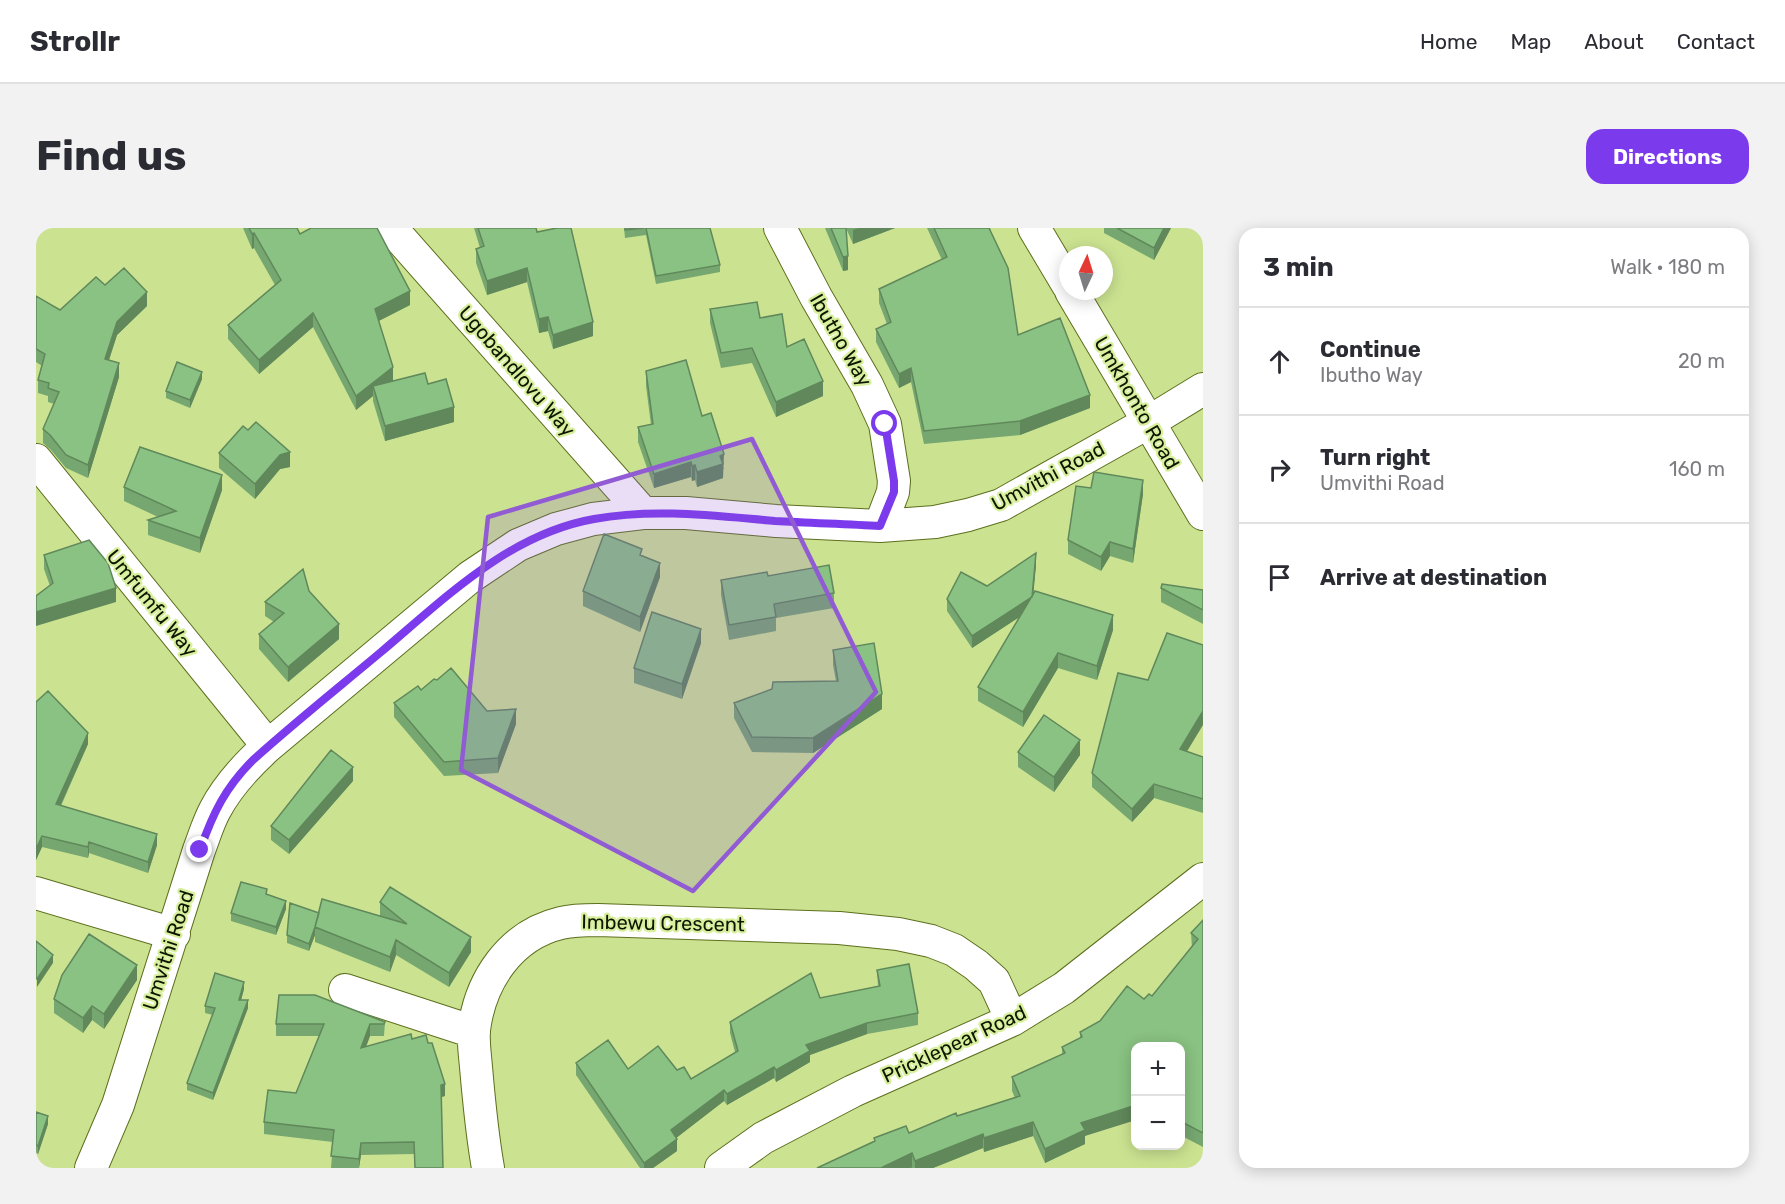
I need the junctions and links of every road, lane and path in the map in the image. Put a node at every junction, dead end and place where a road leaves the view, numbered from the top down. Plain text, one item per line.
1 (391, 228) edge
2 (780, 228) edge
3 (1034, 228) edge
4 (1059, 270) edge
5 (1076, 300) edge
6 (1203, 389) edge
7 (1149, 422) junction
8 (36, 460) edge
9 (643, 513) junction
10 (1203, 514) edge
11 (880, 526) junction
12 (268, 746) junction
13 (1203, 879) edge
14 (36, 893) edge
15 (174, 934) junction
16 (345, 990) dead end
17 (1012, 1020) junction
18 (474, 1032) junction
19 (91, 1168) edge
20 (488, 1168) edge
21 (721, 1168) edge

1 - 9 street, Ugobandlovu Way
2 - 11 street, Ibutho Way
3 - 4 street
5 - 7 street, Umkhonto Road
6 - 7 street, Umvithi Road
7 - 10 street, Umkhonto Road
7 - 11 street, Umvithi Road
8 - 12 street, Umfumfu Way
9 - 11 street, Umvithi Road
9 - 12 street, Umvithi Road
12 - 15 street, Umvithi Road
13 - 17 street, Pricklepear Road
14 - 15 street
15 - 19 street, Umvithi Road
16 - 18 street
17 - 18 street, Imbewu Crescent
17 - 21 street, Pricklepear Road
18 - 20 street, Imbewu Crescent

